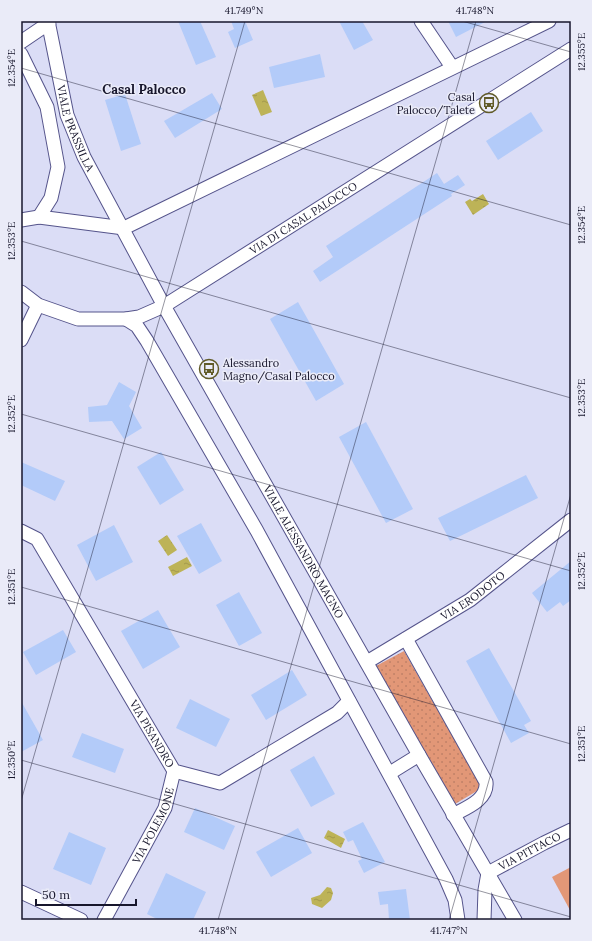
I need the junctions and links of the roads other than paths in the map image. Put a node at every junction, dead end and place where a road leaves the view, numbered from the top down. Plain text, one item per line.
1 (421, 21) edge
2 (549, 21) edge
3 (48, 22) edge
4 (21, 42) edge
5 (571, 49) edge
6 (21, 54) edge
7 (452, 67) junction
8 (39, 217) junction
9 (21, 220) edge
10 (124, 228) junction
11 (21, 292) edge
12 (38, 305) junction
13 (164, 306) junction
14 (126, 319) junction
15 (21, 340) edge
16 (571, 520) edge
17 (21, 531) edge
18 (406, 640) junction
19 (367, 662) junction
20 (349, 701) junction
21 (419, 755) junction
22 (174, 771) junction
23 (390, 773) junction
24 (454, 815) junction
25 (571, 830) edge
26 (488, 873) junction
27 (21, 892) edge
28 (82, 920) edge
29 (104, 920) edge
30 (458, 920) edge
31 (484, 920) edge
32 (514, 920) edge

1 - 7 street
2 - 7 street
3 - 4 street
3 - 10 street, VIALE PRASSILLA
5 - 13 street, VIA DI CASAL PALOCCO
6 - 8 street, VIALE PRASSILLA
7 - 10 street
8 - 9 street
8 - 10 street
10 - 13 street, VIALE ALESSANDRO MAGNO
11 - 12 street, VIA DI CASAL PALOCCO
12 - 14 street, VIA DI CASAL PALOCCO
12 - 15 street
13 - 14 street, VIA DI CASAL PALOCCO
13 - 19 street, VIALE ALESSANDRO MAGNO
14 - 20 street
16 - 18 street, VIA ERODOTO
17 - 22 street, VIA PISANDRO
18 - 19 street, VIA ERODOTO
18 - 24 street
19 - 21 street, VIALE ALESSANDRO MAGNO
20 - 22 street, VIA PISANDRO
20 - 23 street
21 - 23 street
21 - 24 street, VIALE ALESSANDRO MAGNO
22 - 29 street, VIA POLEMONE
23 - 30 street
24 - 26 street, VIALE ALESSANDRO MAGNO
25 - 26 street, VIA PITTACO
26 - 31 street
26 - 32 street, VIALE ALESSANDRO MAGNO
27 - 28 street

